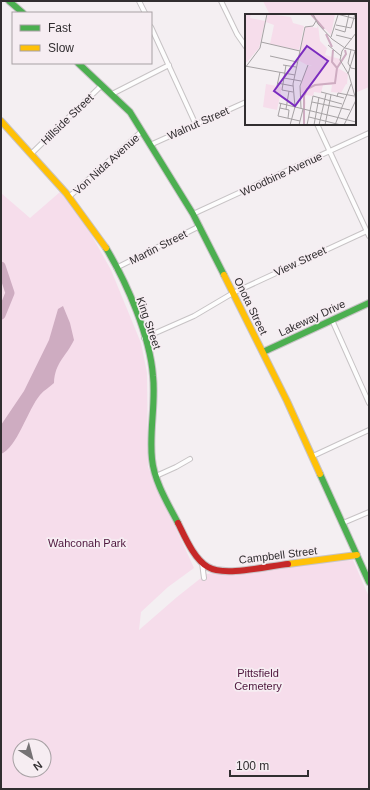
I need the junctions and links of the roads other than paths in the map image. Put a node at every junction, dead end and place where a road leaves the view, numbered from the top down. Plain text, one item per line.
1 (9, 1) edge
2 (139, 1) edge
3 (221, 1) edge
4 (22, 12) edge
5 (144, 12) edge
6 (152, 29) edge
7 (245, 46) edge
8 (79, 64) edge
9 (169, 65) junction
10 (102, 85) junction
11 (112, 94) junction
12 (245, 102) edge
13 (1, 121) edge
14 (196, 125) junction
15 (317, 125) edge
16 (142, 131) junction
17 (369, 133) edge
18 (150, 144) junction
19 (330, 151) junction
20 (31, 154) junction
21 (70, 196) junction
22 (193, 214) junction
23 (200, 226) junction
24 (367, 231) junction
25 (369, 236) edge
26 (116, 268) junction
27 (233, 293) junction
28 (369, 303) edge
29 (332, 320) junction
30 (144, 338) junction
31 (263, 352) junction
32 (369, 403) edge
33 (369, 430) edge
34 (313, 456) junction
35 (190, 459) dead end
36 (156, 476) junction
37 (369, 512) edge
38 (343, 523) junction
39 (357, 555) junction
40 (202, 563) junction
41 (204, 578) dead end
42 (369, 582) edge

1 - 4 street
2 - 5 street
3 - 7 street
6 - 9 street
8 - 10 street, Onota Street
9 - 11 street
9 - 14 street
10 - 11 street, Onota Street
10 - 20 street, Hillside Street
11 - 16 street, Onota Street
12 - 14 street, Walnut Street
13 - 20 street, King Street
14 - 18 street, Walnut Street
15 - 19 street
16 - 18 street, Onota Street
16 - 21 street, Von Nida Avenue
17 - 19 street, Woodbine Avenue
18 - 22 street, Onota Street
19 - 22 street, Woodbine Avenue
19 - 24 street
20 - 21 street, King Street
21 - 26 street, King Street
22 - 23 street, Onota Street
23 - 26 street, Martin Street
23 - 27 street, Onota Street
24 - 25 street
24 - 27 street, View Street
26 - 30 street, King Street
27 - 30 street, View Street
27 - 31 street, Onota Street
28 - 29 street, Lakeway Drive
29 - 31 street, Lakeway Drive
29 - 32 street
30 - 36 street, King Street
31 - 34 street, Onota Street
33 - 34 street
34 - 38 street, Onota Street
35 - 36 street
36 - 40 street, King Street
37 - 38 street
38 - 39 street, Onota Street
39 - 40 street, Campbell Street
39 - 42 street, Onota Street
40 - 41 street

